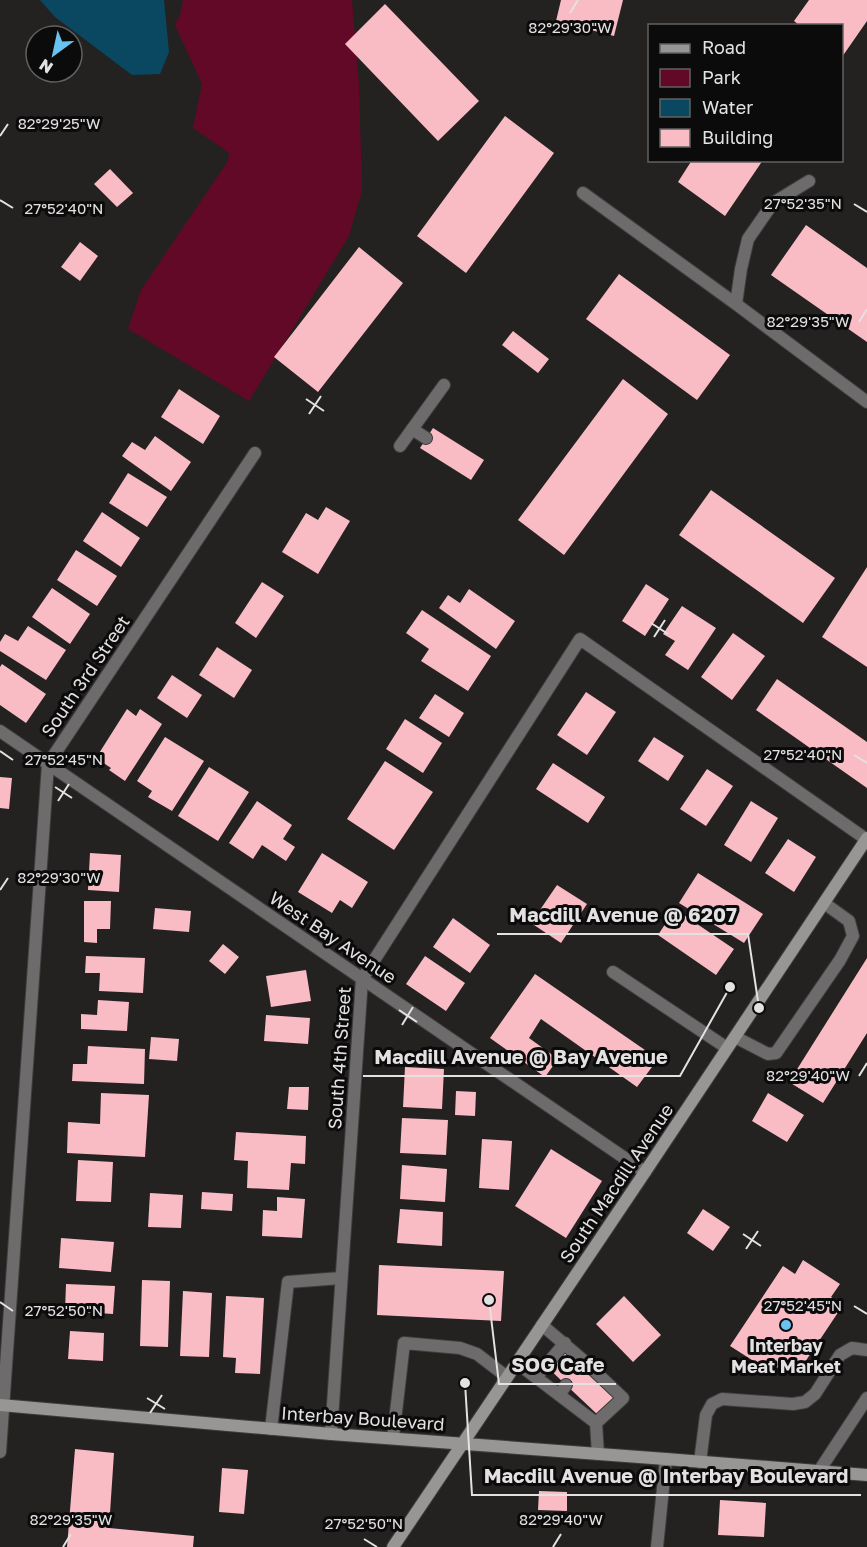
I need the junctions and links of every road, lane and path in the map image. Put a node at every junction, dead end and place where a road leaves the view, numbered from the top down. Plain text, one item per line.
1 (809, 181) dead end
2 (583, 194) dead end
3 (736, 304) junction
4 (444, 385) dead end
5 (867, 402) edge
6 (412, 429) junction
7 (426, 438) dead end
8 (400, 446) dead end
9 (255, 453) dead end
10 (0, 731) edge
11 (48, 764) junction
12 (867, 839) edge
13 (824, 903) junction
14 (613, 972) dead end
15 (362, 979) junction
16 (735, 1037) junction
17 (727, 1048) junction
18 (645, 1172) junction
19 (341, 1278) junction
20 (542, 1325) junction
21 (565, 1343) junction
22 (867, 1350) edge
23 (517, 1363) junction
24 (507, 1377) junction
25 (536, 1377) junction
26 (867, 1398) edge
27 (2, 1406) edge
28 (596, 1423) junction
29 (272, 1429) junction
30 (331, 1434) junction
31 (393, 1438) junction
32 (462, 1443) junction
33 (0, 1452) edge
34 (598, 1454) junction
35 (666, 1459) junction
36 (700, 1462) junction
37 (819, 1471) junction
38 (867, 1475) edge
39 (393, 1547) edge
40 (657, 1547) edge

1 - 3 street
2 - 3 street
3 - 5 street
4 - 6 street
6 - 7 street
6 - 8 street
9 - 11 street, South 3rd Street
10 - 11 street, West Bay Avenue
11 - 15 street, West Bay Avenue
11 - 27 street, South 3rd Street
12 - 13 street, South Macdill Avenue
12 - 15 street, South 4th Street
13 - 16 street, South Macdill Avenue
13 - 16 street
14 - 17 street
15 - 18 street, West Bay Avenue
15 - 19 street, South 4th Street
16 - 17 street, South Macdill Avenue
17 - 18 street, South Macdill Avenue
18 - 20 street, South Macdill Avenue
19 - 29 street
19 - 30 street, South 4th Street
20 - 21 street
20 - 23 street, South Macdill Avenue
21 - 25 street
21 - 28 street
22 - 36 street
23 - 24 street, South Macdill Avenue
23 - 25 street
24 - 31 street
24 - 32 street, South Macdill Avenue
25 - 28 street
26 - 37 street
27 - 29 street, Interbay Boulevard
27 - 33 street, South 3rd Street
28 - 34 street
29 - 30 street, Interbay Boulevard
30 - 31 street, Interbay Boulevard
31 - 32 street, Interbay Boulevard
32 - 34 street, Interbay Boulevard
32 - 39 street, South Macdill Avenue
34 - 35 street, Interbay Boulevard
35 - 36 street, Interbay Boulevard
35 - 40 street
36 - 37 street, Interbay Boulevard
37 - 38 street, Interbay Boulevard

